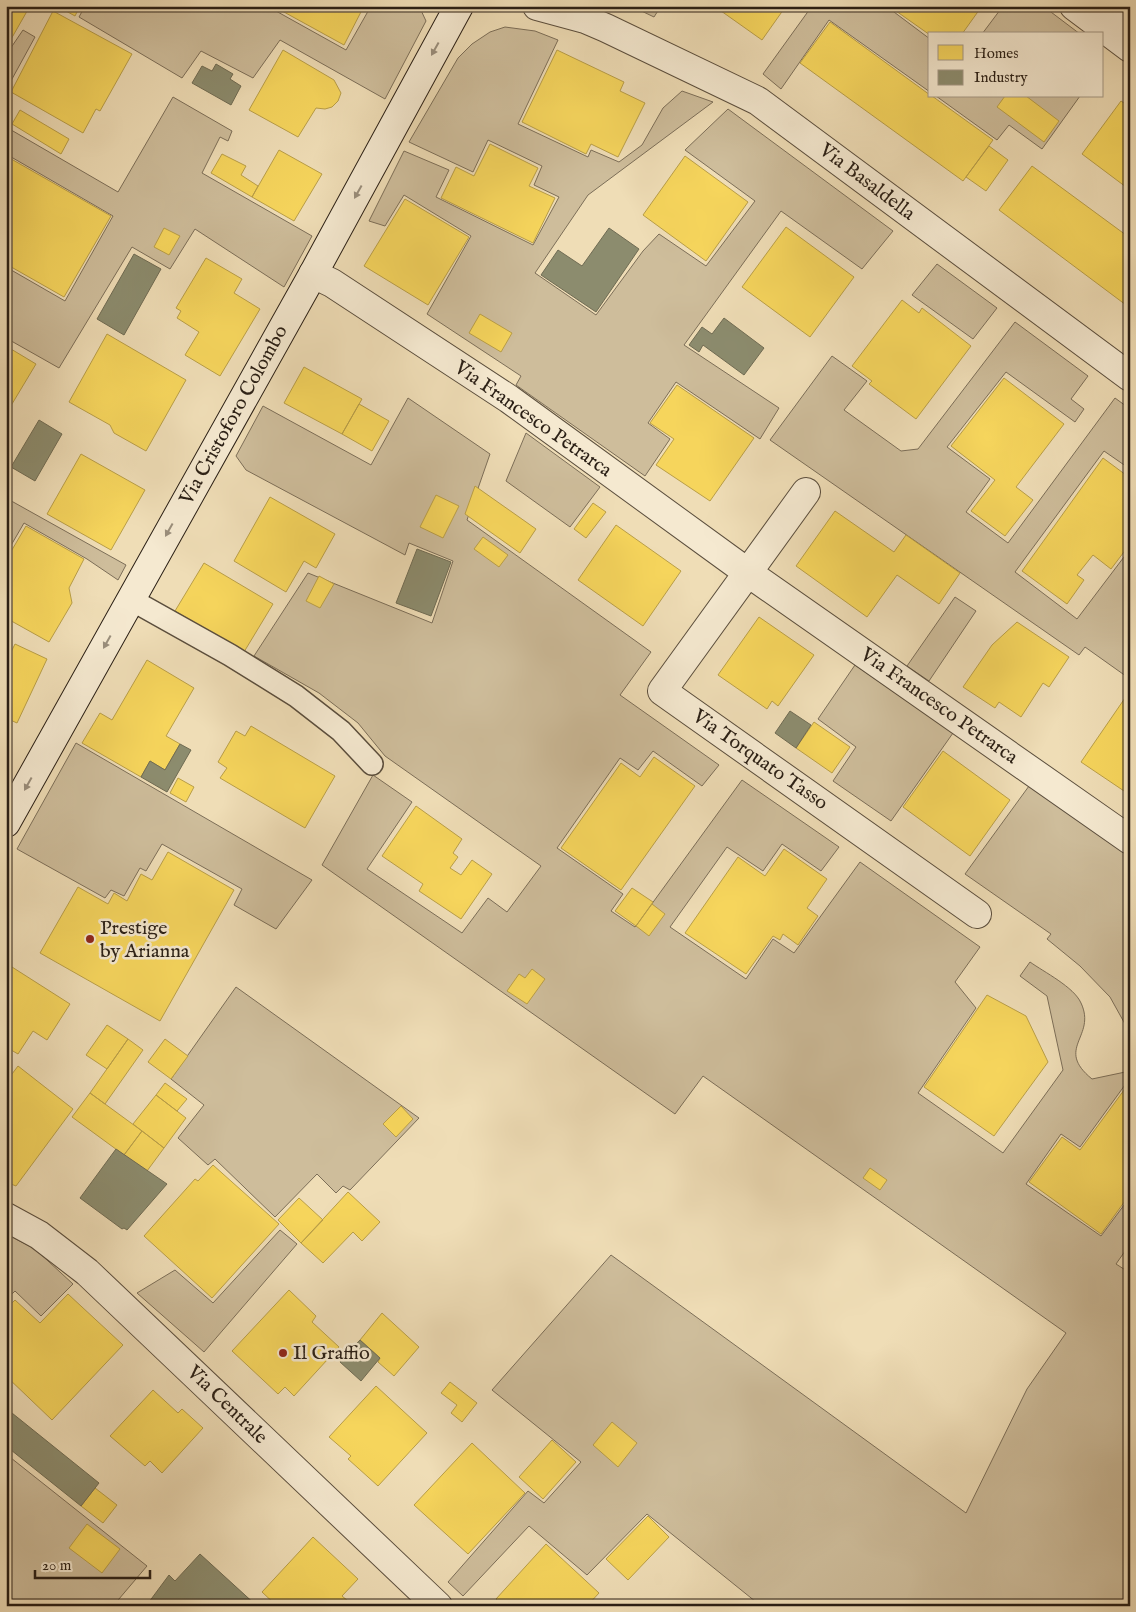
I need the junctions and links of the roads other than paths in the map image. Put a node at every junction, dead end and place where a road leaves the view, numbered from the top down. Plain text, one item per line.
1 (458, 6) edge
2 (537, 6) edge
3 (1074, 6) edge
4 (1126, 6) edge
5 (578, 13) edge
6 (1107, 31) junction
7 (1130, 48) edge
8 (313, 274) junction
9 (1130, 377) edge
10 (806, 492) dead end
11 (748, 572) junction
12 (130, 599) junction
13 (372, 764) dead end
14 (6, 823) edge
15 (1130, 840) edge
16 (977, 914) dead end
17 (6, 1217) edge
18 (438, 1606) edge

1 -> 8 street, Via Cristoforo Colombo
2 - 5 street, Via Basaldella
3 - 6 street
4 - 6 street
5 - 9 street, Via Basaldella
6 - 7 street
8 - 11 street, Via Francesco Petrarca
8 -> 12 street, Via Cristoforo Colombo
10 - 11 street
11 - 15 street, Via Francesco Petrarca
11 - 16 street, Via Torquato Tasso
12 - 13 lane
12 -> 14 street, Via Cristoforo Colombo
17 - 18 street, Via Centrale

